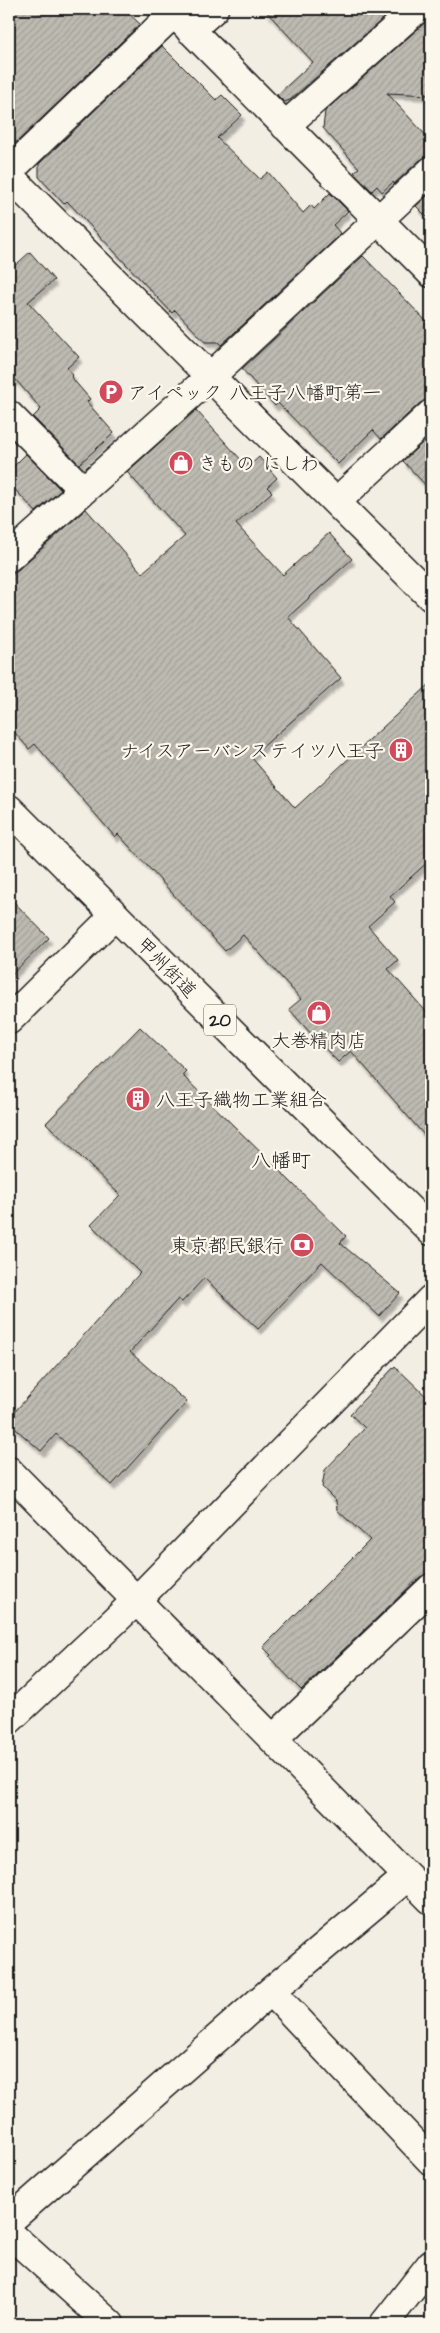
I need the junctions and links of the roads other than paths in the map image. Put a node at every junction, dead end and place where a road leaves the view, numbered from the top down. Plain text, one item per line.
1 (214, 9) edge
2 (416, 9) edge
3 (178, 17) edge
4 (285, 126) junction
5 (9, 171) edge
6 (431, 172) edge
7 (9, 176) edge
8 (379, 220) junction
9 (431, 273) edge
10 (210, 377) junction
11 (9, 414) edge
12 (431, 414) edge
13 (83, 490) junction
14 (336, 502) junction
15 (9, 557) edge
16 (431, 597) edge
17 (9, 809) edge
18 (115, 915) junction
19 (9, 1020) edge
20 (431, 1231) edge
21 (431, 1299) edge
22 (9, 1472) edge
23 (431, 1588) edge
24 (136, 1601) junction
25 (9, 1720) edge
26 (273, 1739) junction
27 (408, 1877) junction
28 (431, 1900) edge
29 (271, 1992) junction
30 (431, 2161) edge
31 (9, 2221) edge
32 (9, 2233) edge
33 (431, 2264) edge
34 (110, 2324) edge
35 (384, 2324) edge

1 - 3 main road
2 - 4 main road
3 - 4 main road
3 - 5 main road
4 - 8 main road
6 - 8 main road
7 - 10 main road
8 - 9 main road
8 - 10 main road
10 - 13 main road
10 - 14 main road
11 - 13 main road
12 - 14 main road
13 - 15 main road
14 - 16 main road
17 - 18 main road, 甲州街道 / 20
18 - 19 main road
18 - 20 main road, 甲州街道 / 20
21 - 24 main road
22 - 24 main road
23 - 26 main road
24 - 25 main road
24 - 26 main road
26 - 27 main road
27 - 28 main road
27 - 29 main road
29 - 30 main road
29 - 31 main road
32 - 34 main road
33 - 35 main road

